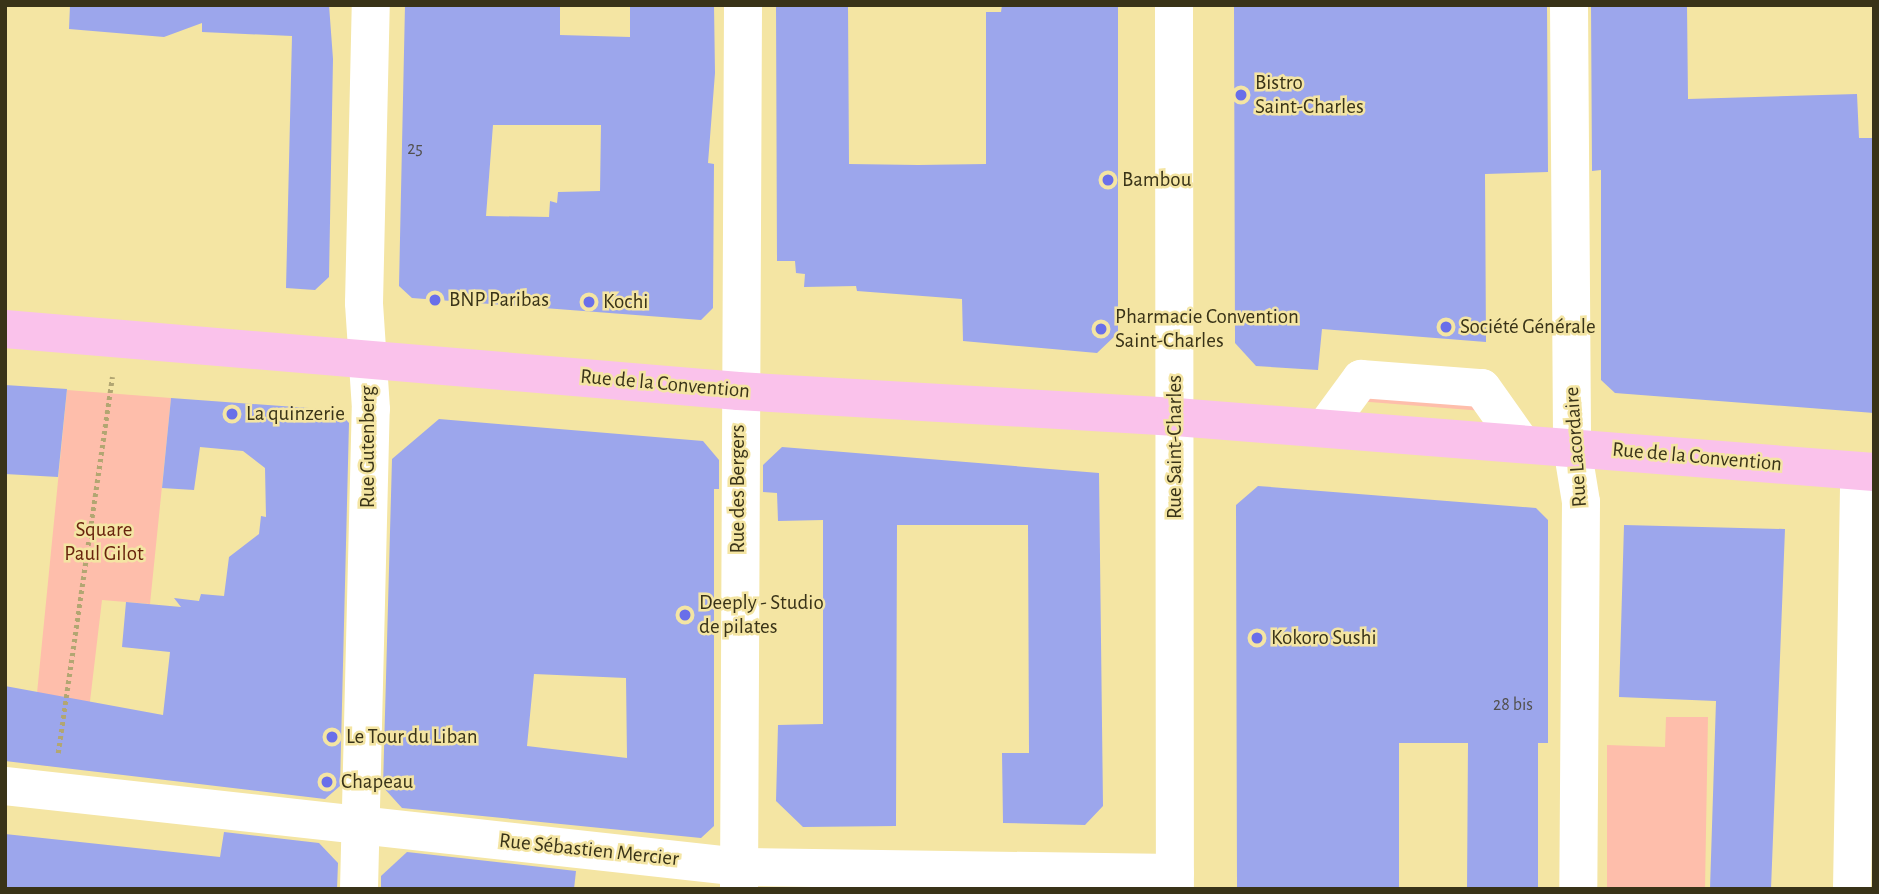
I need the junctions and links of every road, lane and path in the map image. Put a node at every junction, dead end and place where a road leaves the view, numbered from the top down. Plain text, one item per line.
1 (371, 5) edge
2 (743, 5) edge
3 (1174, 5) edge
4 (1569, 5) edge
5 (5, 330) edge
6 (114, 338) junction
7 (367, 357) junction
8 (738, 391) junction
9 (1176, 417) junction
10 (1325, 428) junction
11 (1521, 443) junction
12 (1573, 447) junction
13 (1866, 471) edge
14 (56, 767) dead end
15 (5, 786) edge
16 (362, 825) junction
17 (739, 878) edge
18 (1175, 881) edge
19 (359, 889) edge
20 (1578, 889) edge
21 (1852, 889) edge

1 - 7 street, Rue Gutenberg
2 - 8 street, Rue des Bergers
3 - 9 street, Rue Saint-Charles
4 - 12 street, Rue Lacordaire
5 - 6 main road, Rue de la Convention
6 - 7 main road, Rue de la Convention
6 - 14 path
7 - 8 main road, Rue de la Convention
7 - 16 street, Rue Gutenberg
8 - 9 main road, Rue de la Convention
8 - 17 street, Rue des Bergers
9 - 10 main road, Rue de la Convention
9 - 18 street, Rue Saint-Charles
10 - 11 main road, Rue de la Convention
10 - 11 street
11 - 12 main road, Rue de la Convention
12 - 13 main road, Rue de la Convention
12 - 20 street, Rue Lacordaire
13 - 21 street
15 - 16 street, Rue Sébastien Mercier
16 - 17 street, Rue Sébastien Mercier
16 - 19 street, Rue Gutenberg
17 - 18 street, Rue Sébastien Mercier

